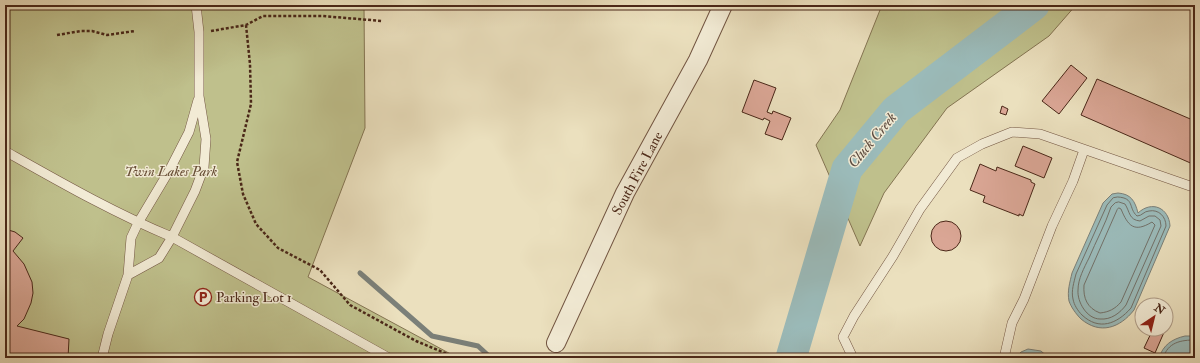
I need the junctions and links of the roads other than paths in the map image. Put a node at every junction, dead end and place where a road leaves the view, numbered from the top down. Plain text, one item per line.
1 (196, 5) edge
2 (723, 5) edge
3 (199, 96) junction
4 (1084, 150) junction
5 (5, 152) edge
6 (1195, 185) edge
7 (138, 223) junction
8 (172, 237) junction
9 (128, 276) junction
10 (556, 343) dead end
11 (102, 358) edge
12 (389, 358) edge
13 (853, 358) edge
14 (1004, 358) edge

1 - 3 lane
2 - 10 street, South Fire Lane
3 - 7 lane
3 - 8 lane
4 - 6 lane
4 - 13 lane
4 - 14 lane
5 - 7 lane
7 - 8 lane
7 - 9 lane
8 - 9 lane
8 - 12 lane
9 - 11 lane

